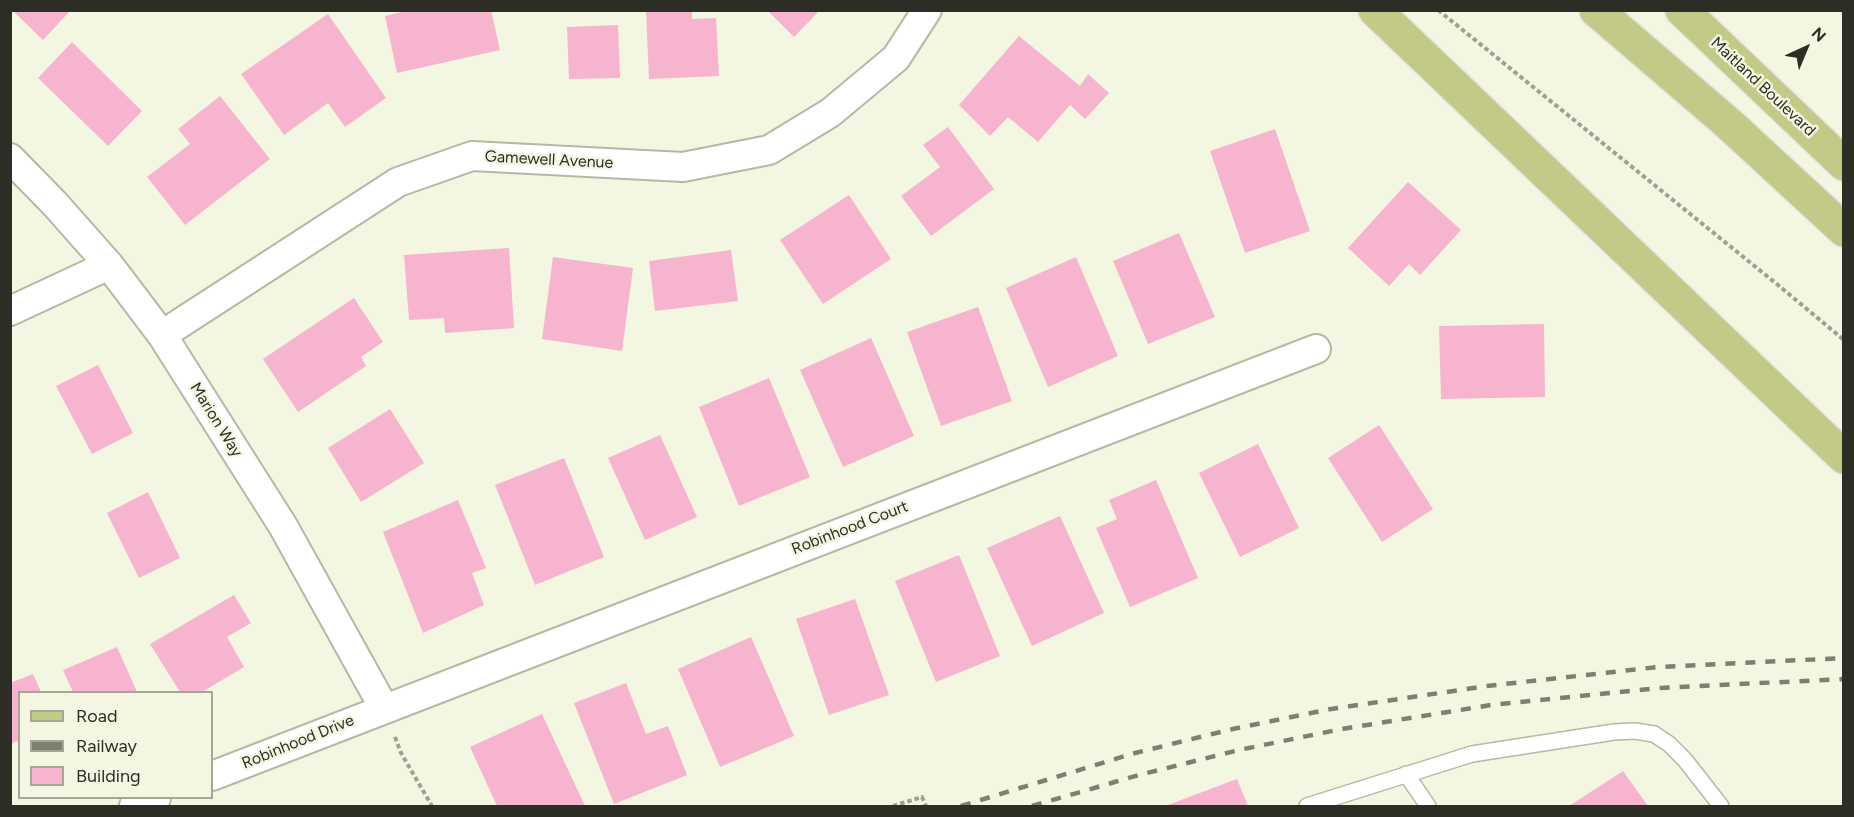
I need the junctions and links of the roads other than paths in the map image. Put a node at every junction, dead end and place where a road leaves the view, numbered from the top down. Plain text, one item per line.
1 (927, 10) edge
2 (1375, 10) edge
3 (1596, 10) edge
4 (1682, 10) edge
5 (10, 158) edge
6 (1844, 164) edge
7 (1844, 230) edge
8 (109, 265) junction
9 (10, 311) edge
10 (162, 335) junction
11 (1316, 349) dead end
12 (1844, 457) edge
13 (384, 708) junction
14 (1406, 774) junction
15 (213, 776) edge
16 (154, 799) edge
17 (1309, 806) edge
18 (134, 807) edge
19 (1428, 807) edge
20 (1721, 807) edge

1 - 10 street, Gamewell Avenue
2 - 12 main road
3 - 7 main road
4 - 6 main road, Maitland Boulevard
5 - 8 street, Marion Way
8 - 9 street
8 - 10 street, Marion Way
10 - 13 street, Marion Way
11 - 13 street, Robinhood Court
13 - 15 street, Robinhood Drive
14 - 17 lane
14 - 19 lane
14 - 20 lane
16 - 18 street

